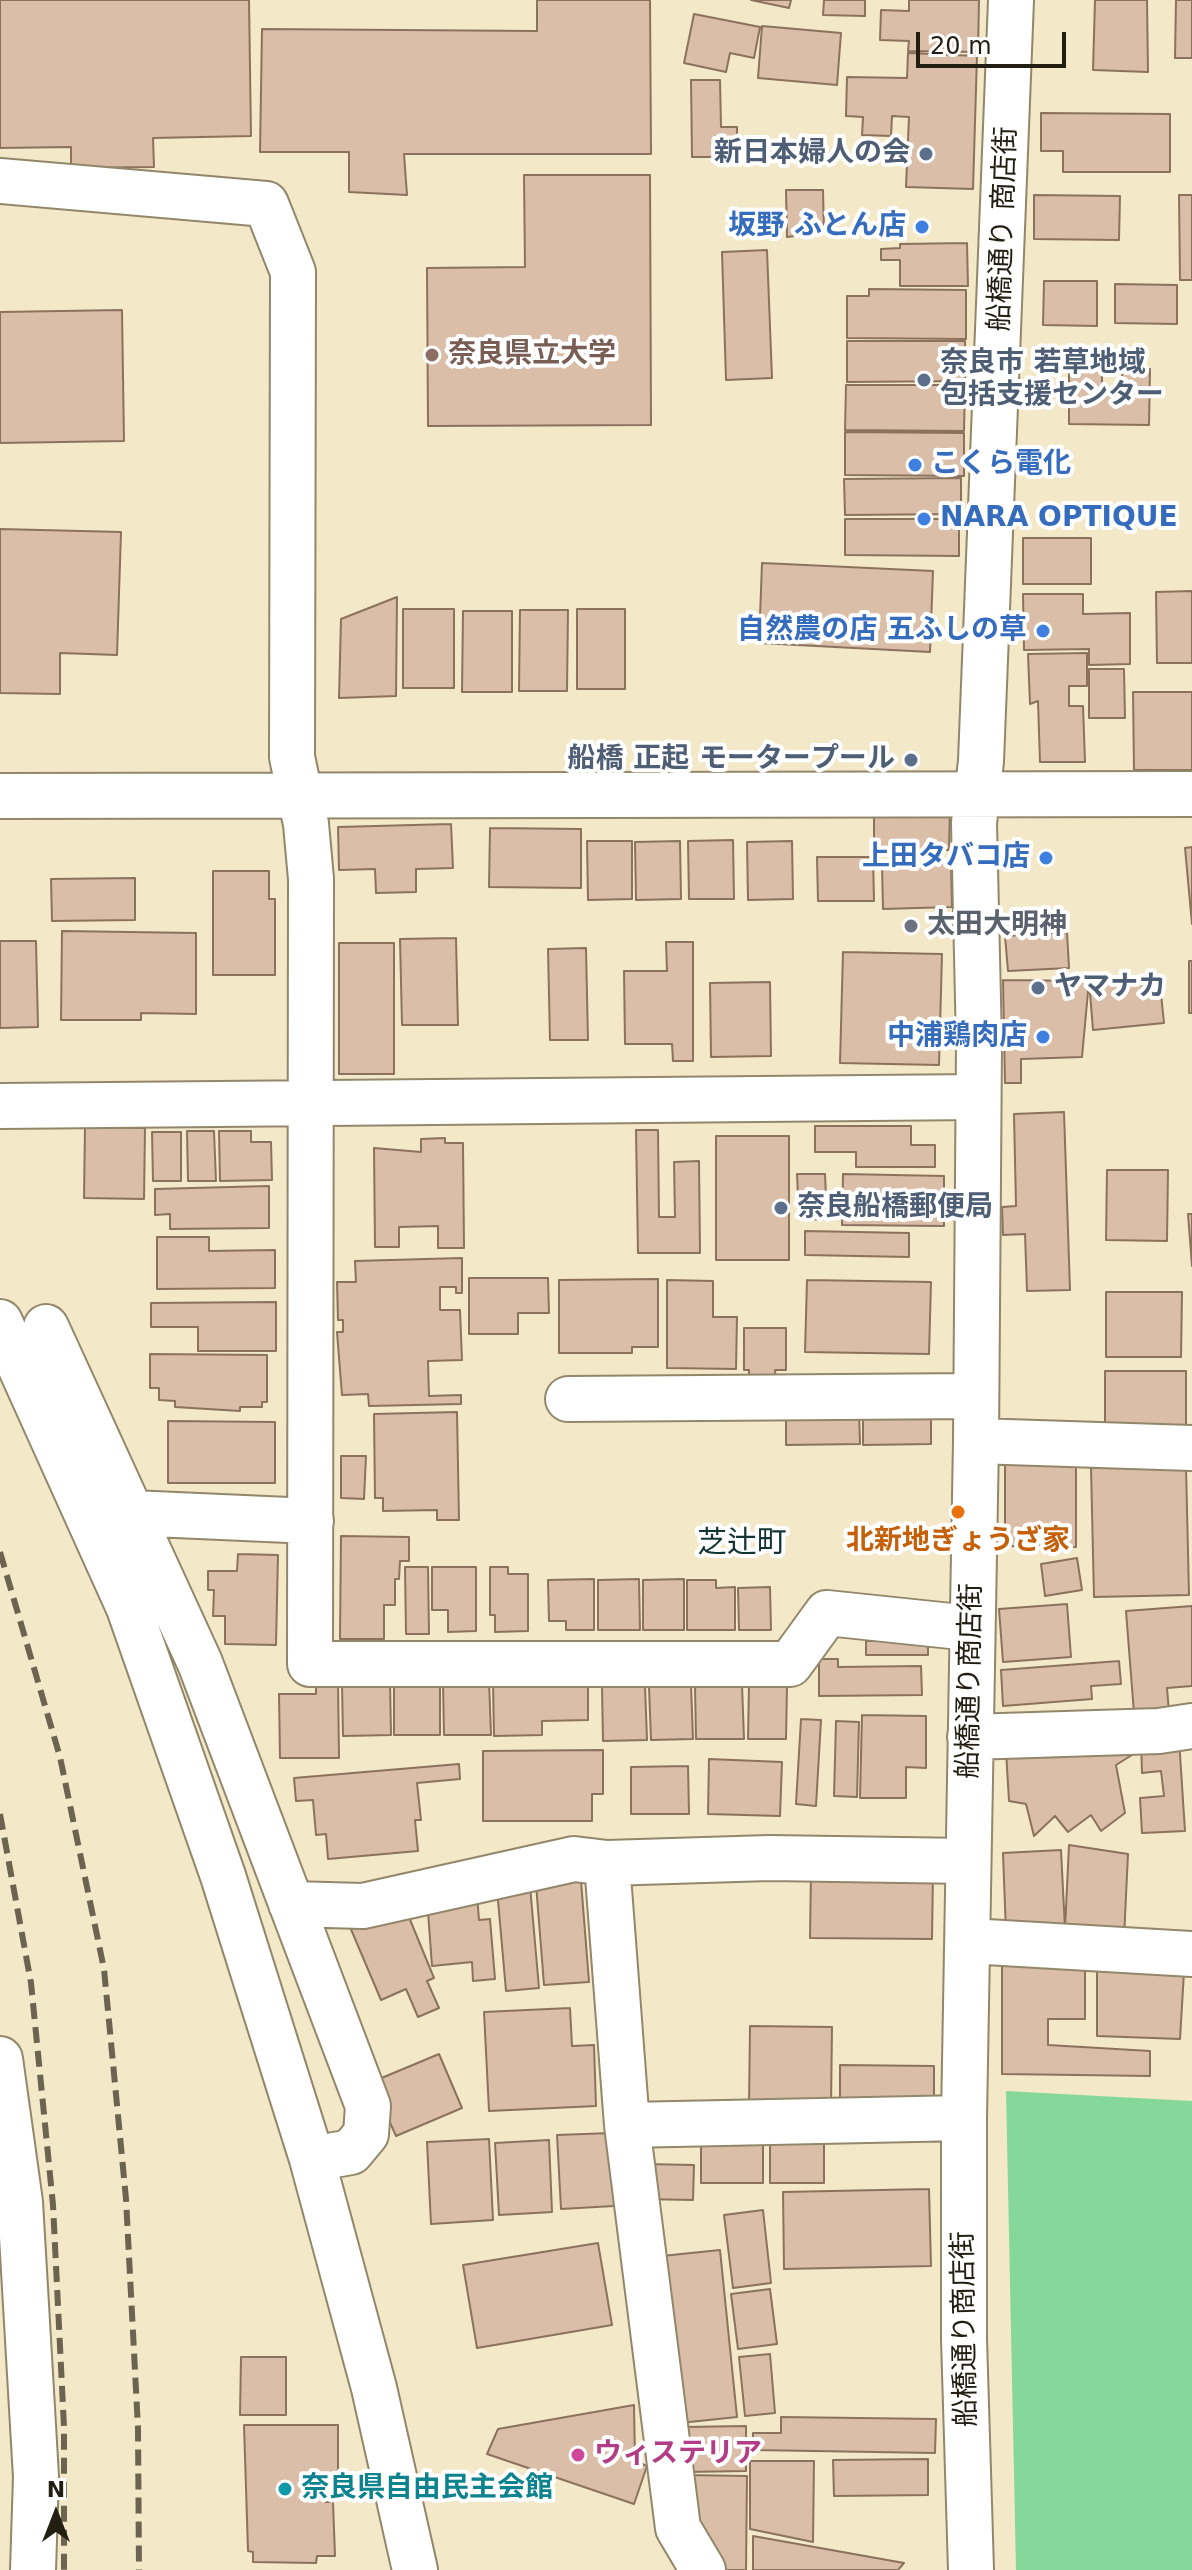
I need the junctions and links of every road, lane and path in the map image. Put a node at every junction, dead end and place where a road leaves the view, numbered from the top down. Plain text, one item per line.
1 (1011, 0) edge
2 (0, 181) edge
3 (977, 792) junction
4 (1192, 794) edge
5 (300, 795) junction
6 (0, 796) edge
7 (977, 1097) junction
8 (311, 1100) junction
9 (0, 1106) edge
10 (0, 1322) edge
11 (46, 1327) dead end
12 (975, 1396) junction
13 (568, 1399) dead end
14 (976, 1441) junction
15 (1192, 1448) edge
16 (131, 1513) junction
17 (311, 1521) junction
18 (970, 1628) junction
19 (1192, 1726) edge
20 (970, 1737) junction
21 (968, 1861) junction
22 (607, 1863) junction
23 (291, 1904) junction
24 (969, 1941) junction
25 (1192, 1954) edge
26 (0, 2059) edge
27 (964, 2118) junction
28 (627, 2125) junction
29 (312, 2159) junction
30 (33, 2570) edge
31 (415, 2570) edge
32 (703, 2570) edge
33 (971, 2570) edge

1 - 3 street, 船橋通り 商店街
2 - 5 street
3 - 4 street
3 - 5 street
3 - 7 street, 船橋通り商店街
5 - 6 street
5 - 8 street
7 - 8 street
7 - 12 street, 船橋通り商店街
8 - 9 street
8 - 17 street
10 - 29 street
11 - 16 street
12 - 13 street
12 - 14 street, 船橋通り商店街
14 - 15 street
14 - 18 street, 船橋通り商店街
16 - 17 street
16 - 23 street
17 - 18 street
18 - 20 street, 船橋通り商店街
19 - 20 street
20 - 21 street, 船橋通り商店街
21 - 22 street
21 - 24 street, 船橋通り商店街
22 - 23 street
22 - 28 street
23 - 29 street
24 - 25 street
24 - 27 street, 船橋通り商店街
26 - 30 street
27 - 28 street
27 - 33 street, 船橋通り商店街
28 - 32 street
29 - 31 street

